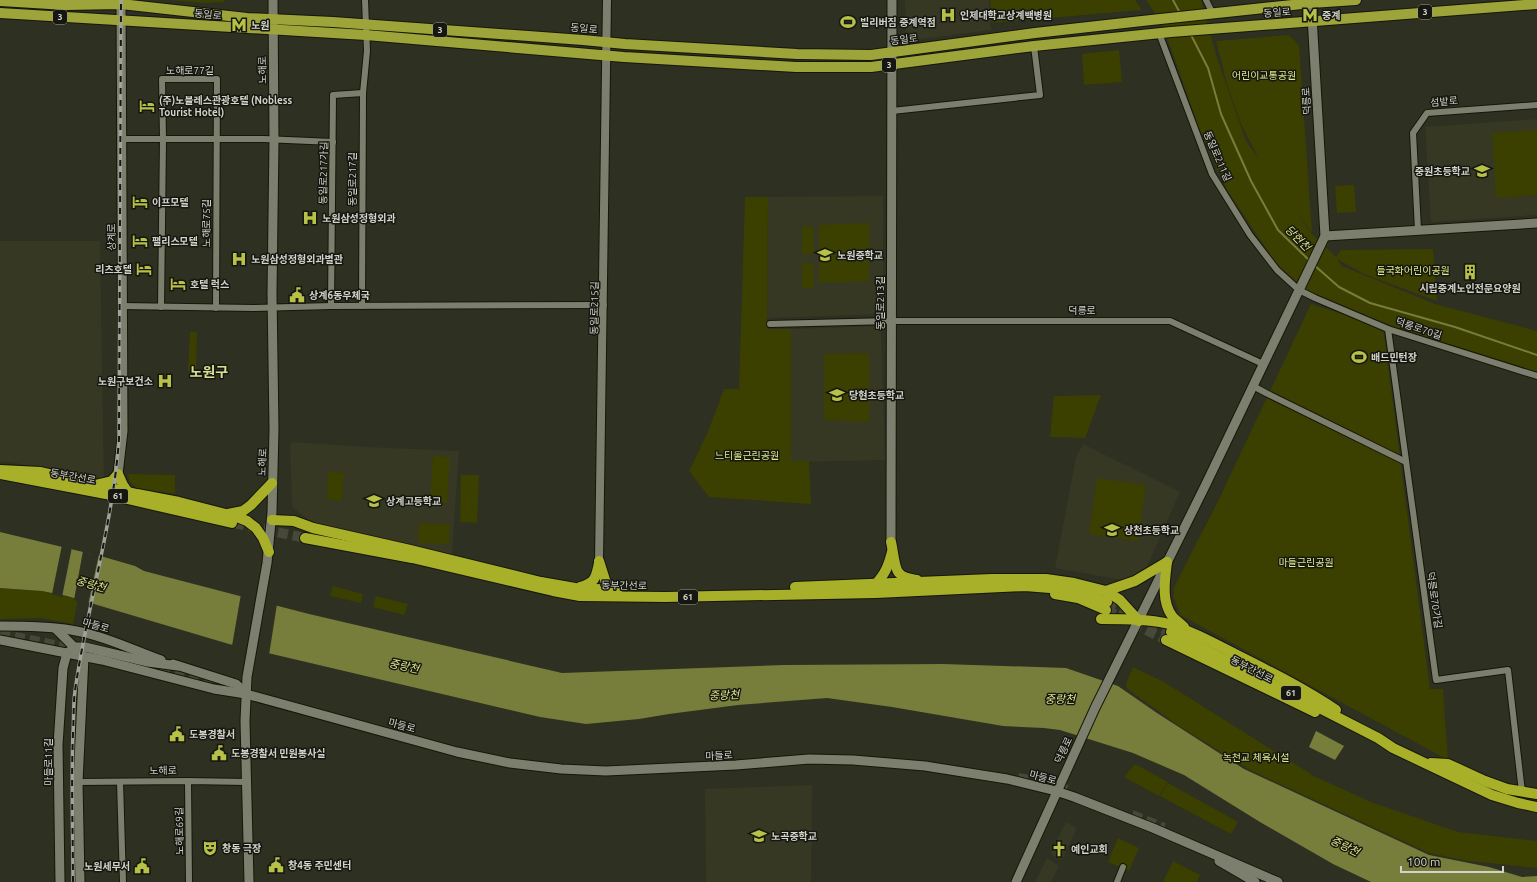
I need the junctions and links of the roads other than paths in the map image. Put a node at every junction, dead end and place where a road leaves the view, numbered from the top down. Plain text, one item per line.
1 (274, 0) edge
2 (365, 0) edge
3 (607, 0) edge
4 (892, 0) edge
5 (1206, 0) edge
6 (1356, 0) edge
7 (0, 1) edge
8 (121, 2) edge
9 (1311, 2) edge
10 (67, 3) edge
11 (1537, 4) edge
12 (0, 13) edge
13 (1210, 14) junction
14 (273, 19) junction
15 (120, 20) junction
16 (1312, 22) junction
17 (273, 30) junction
18 (366, 30) junction
19 (1159, 33) junction
20 (607, 43) junction
21 (1034, 46) junction
22 (892, 52) junction
23 (607, 56) junction
24 (891, 65) junction
25 (363, 93) junction
26 (1537, 105) edge
27 (892, 111) junction
28 (122, 139) junction
29 (163, 139) junction
30 (217, 139) junction
31 (274, 140) junction
32 (333, 142) junction
33 (1537, 223) edge
34 (1418, 230) junction
35 (1325, 236) junction
36 (1301, 286) junction
37 (604, 305) junction
38 (122, 306) junction
39 (331, 306) junction
40 (362, 306) junction
41 (161, 307) junction
42 (216, 308) junction
43 (272, 308) junction
44 (891, 321) junction
45 (770, 324) dead end
46 (1388, 329) junction
47 (1263, 364) junction
48 (1537, 376) edge
49 (1253, 386) junction
50 (1406, 462) junction
51 (0, 470) edge
52 (0, 474) edge
53 (118, 474) junction
54 (272, 483) junction
55 (98, 484) junction
56 (127, 491) junction
57 (227, 514) junction
58 (272, 520) junction
59 (234, 523) tunnel mouth
60 (305, 538) tunnel mouth
61 (892, 542) junction
62 (269, 552) junction
63 (599, 561) junction
64 (1167, 562) junction
65 (980, 579) junction
66 (875, 585) junction
67 (928, 586) junction
68 (1016, 586) junction
69 (574, 588) junction
70 (617, 590) junction
71 (948, 590) junction
72 (1106, 591) junction
73 (747, 595) junction
74 (652, 597) junction
75 (1105, 611) junction
76 (1140, 621) junction
77 (0, 626) edge
78 (56, 628) junction
79 (1193, 633) junction
80 (0, 640) edge
81 (76, 647) junction
82 (67, 653) junction
83 (84, 657) junction
84 (102, 660) junction
85 (178, 666) junction
86 (82, 676) junction
87 (246, 694) junction
88 (1371, 734) junction
89 (1393, 748) junction
90 (1425, 763) junction
91 (188, 781) junction
92 (78, 782) junction
93 (120, 782) junction
94 (247, 782) junction
95 (1056, 791) junction
96 (1522, 792) junction
97 (1537, 794) edge
98 (1537, 807) edge
99 (1188, 843) junction
100 (1123, 867) dead end
101 (60, 882) edge
102 (80, 882) edge
103 (123, 882) edge
104 (189, 882) edge
105 (248, 882) edge
106 (1016, 882) edge
107 (1117, 882) edge
108 (1255, 882) tunnel mouth
109 (1278, 882) edge

1 - 14 main road, 노해로
2 - 18 street, 동일로217길
3 - 20 street, 동일로215길
4 - 22 main road, 동일로213길
5 - 13 street
6 - 9 main road, 동일로 / 3
7 - 10 main road, 동일로 / 3
8 - 10 main road, 동일로 / 3
8 - 14 main road, 동일로 / 3
8 - 15 main road, 상계로
9 - 13 main road, 동일로 / 3
9 - 16 main road, 덕릉로
11 - 16 main road, 동일로 / 3
12 - 15 main road, 동일로 / 3
13 - 22 main road, 동일로 / 3
14 - 17 main road, 노해로
14 - 18 main road, 동일로 / 3
15 - 17 main road, 동일로 / 3
15 - 28 main road, 상계로
16 - 19 main road, 동일로 / 3
16 - 35 main road, 덕릉로
17 - 18 main road, 동일로 / 3
17 - 31 main road, 노해로
18 - 20 main road, 동일로 / 3
18 - 23 main road, 동일로 / 3
18 - 25 street, 동일로217길
19 - 21 main road, 동일로 / 3
19 - 36 street, 동일로211길
20 - 22 main road, 동일로 / 3
20 - 23 street, 동일로215길
21 - 24 main road, 동일로 / 3
21 - 27 street
22 - 24 main road, 동일로213길
23 - 24 main road, 동일로 / 3
23 - 37 street, 동일로215길
24 - 27 main road, 동일로213길
25 - 32 street, 동일로217가길
25 - 40 street, 동일로217길
26 - 34 street, 섬밭로
27 - 44 main road, 동일로213길
28 - 29 street
28 - 38 main road, 상계로
29 - 30 street
29 - 30 street, 노해로77길
29 - 41 street
30 - 31 street
30 - 42 street, 노해로75길
31 - 32 street
31 - 43 main road, 노해로
32 - 39 street, 동일로217가길
33 - 34 main road
34 - 35 main road
35 - 36 main road, 덕릉로
36 - 46 street, 덕릉로70길
36 - 47 main road, 덕릉로
37 - 40 street
37 - 63 street, 동일로215길
38 - 41 street
38 - 53 main road, 상계로
39 - 40 street
39 - 43 street
41 - 42 street
42 - 43 street
43 - 54 main road, 노해로
44 - 45 street, 덕릉로
44 - 47 street, 덕릉로
44 - 61 main road, 동일로213길
46 - 48 street, 덕릉로70길
46 - 50 street, 덕릉로70가길
47 - 49 main road, 덕릉로
49 - 50 street
49 - 64 main road, 덕릉로
50 - 96 street, 덕릉로70가길
51 - 55 highway
52 - 59 highway, 동부간선로 / 61
53 - 55 highway
53 - 56 highway
54 - 57 highway
54 - 58 main road, 노해로
55 - 56 highway
56 - 57 highway
57 - 62 highway
58 - 62 main road, 노해로
58 - 69 highway
60 - 74 highway, 동부간선로 / 61
61 - 66 highway
61 - 67 highway
62 - 87 main road, 노해로
63 - 69 highway
63 - 70 highway
64 - 72 highway
64 - 76 main road, 덕릉로
64 - 79 highway
65 - 67 highway
65 - 68 highway
65 - 72 highway
66 - 67 highway
66 - 73 highway
67 - 71 highway, 동부간선로 / 61
67 - 73 highway, 동부간선로 / 61
68 - 71 highway, 동부간선로 / 61
68 - 75 highway, 동부간선로 / 61
69 - 70 highway
70 - 74 highway
71 - 75 highway, 동부간선로 / 61
72 - 75 highway
72 - 76 highway
73 - 74 highway, 동부간선로 / 61
75 - 76 highway
76 - 79 highway
76 - 95 main road, 덕릉로
77 - 78 main road, 마들로
78 - 81 main road
78 - 85 main road, 마들로
79 - 88 highway
80 - 82 main road, 마들로
81 - 82 main road
81 - 83 main road
81 - 85 main road
82 - 83 main road, 마들로
82 - 101 main road, 마들로11길
83 - 84 main road, 마들로
83 - 86 main road
84 - 86 main road
84 - 87 main road, 마들로
85 - 87 main road, 마들로
86 - 92 main road
87 - 94 main road, 노해로
87 - 95 main road, 마들로
88 - 89 highway, 동부간선로 / 61
88 - 89 highway, 동부간선로 / 61
89 - 90 highway, 동부간선로 / 61
90 - 96 highway
90 - 98 highway, 동부간선로 / 61
91 - 93 street, 노해로
91 - 94 street, 노해로
91 - 104 street, 노해로69길
92 - 93 street, 노해로
92 - 102 main road
93 - 103 street
94 - 105 main road, 노해로
95 - 99 main road, 마들로
95 - 106 main road, 덕릉로
96 - 97 highway
99 - 108 main road, 마들로
99 - 109 main road, 마들로
100 - 107 street

